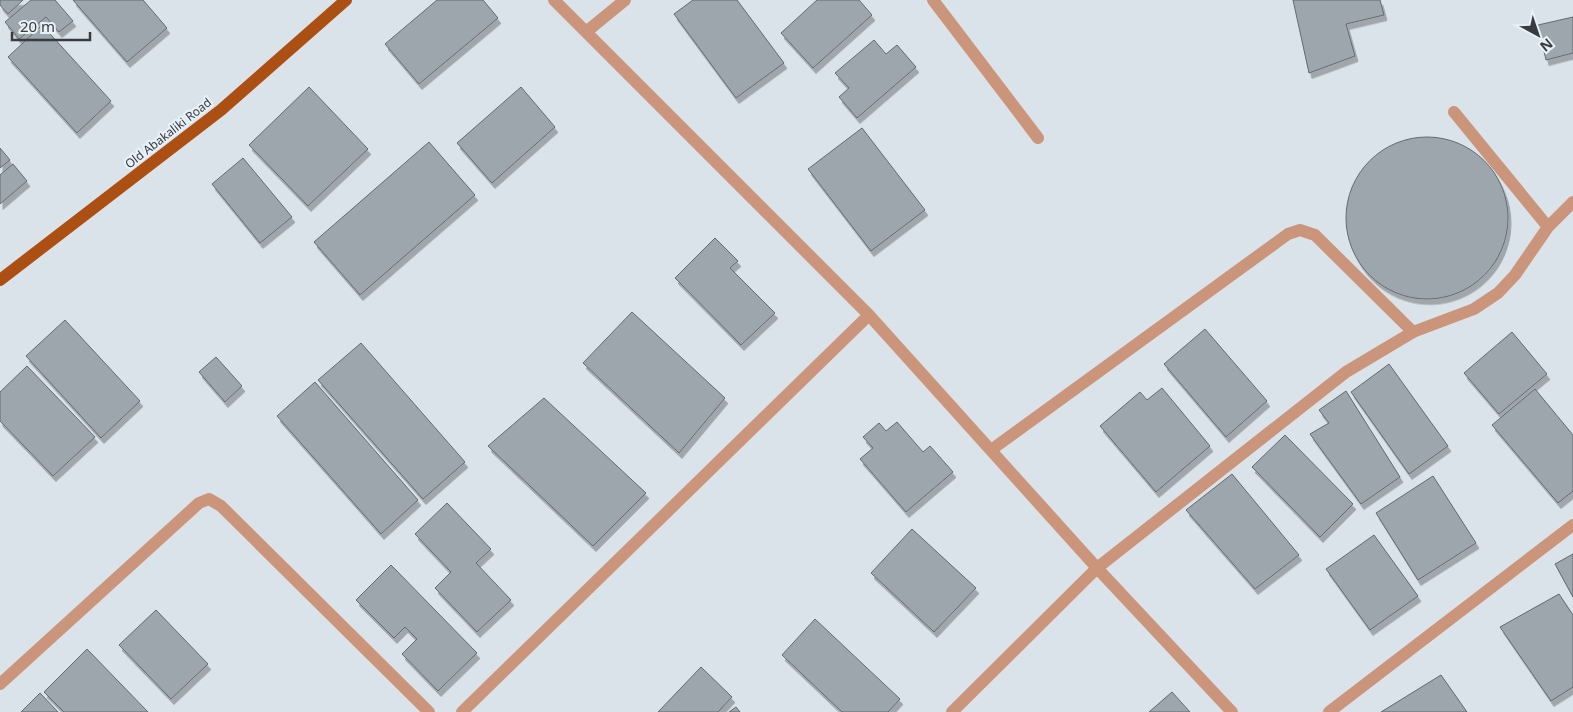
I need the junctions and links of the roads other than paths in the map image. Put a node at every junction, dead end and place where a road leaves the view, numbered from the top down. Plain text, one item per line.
1 (346, 0) edge
2 (554, 0) edge
3 (625, 0) edge
4 (933, 0) edge
5 (586, 32) junction
6 (1454, 112) dead end
7 (1038, 138) dead end
8 (1573, 202) edge
9 (1548, 227) junction
10 (0, 280) edge
11 (869, 315) junction
12 (1413, 332) junction
13 (991, 450) junction
14 (1573, 525) edge
15 (1097, 568) junction
16 (0, 684) edge
17 (429, 712) edge
18 (462, 712) edge
19 (952, 712) edge
20 (1232, 712) edge
21 (1329, 712) edge

1 - 10 main road, Old Abakaliki Road
2 - 5 street
3 - 5 street
4 - 7 street
5 - 11 street
6 - 9 street
8 - 9 street
9 - 12 street
11 - 13 street
11 - 18 street
12 - 13 street
12 - 15 street
13 - 15 street
14 - 21 street
15 - 19 street
15 - 20 street
16 - 17 street

